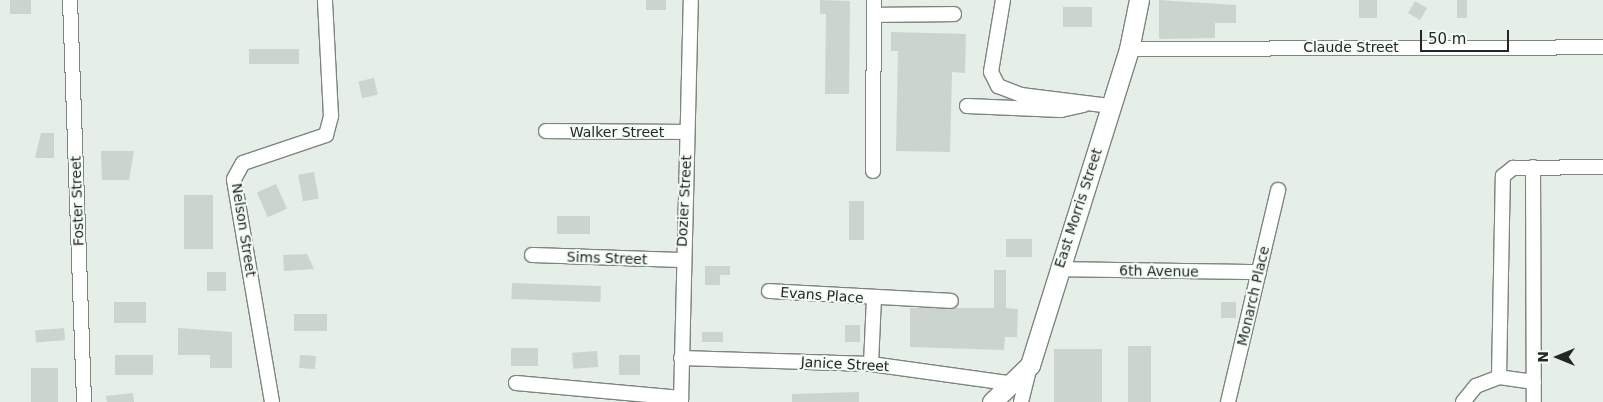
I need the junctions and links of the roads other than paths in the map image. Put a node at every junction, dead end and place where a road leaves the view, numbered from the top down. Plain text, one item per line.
1 (70, 0) edge
2 (325, 0) edge
3 (690, 0) edge
4 (874, 0) edge
5 (1003, 0) edge
6 (1139, 0) edge
7 (954, 14) dead end
8 (874, 15) junction
9 (1603, 47) edge
10 (1129, 49) junction
11 (1083, 105) junction
12 (967, 106) dead end
13 (1111, 106) junction
14 (546, 132) dead end
15 (687, 132) junction
16 (1533, 167) junction
17 (1603, 167) edge
18 (873, 171) dead end
19 (1278, 190) dead end
20 (532, 255) dead end
21 (682, 260) junction
22 (1058, 270) junction
23 (1259, 272) junction
24 (769, 291) dead end
25 (874, 298) junction
26 (951, 301) dead end
27 (682, 358) junction
28 (872, 364) junction
29 (1030, 365) junction
30 (1499, 377) junction
31 (1534, 382) junction
32 (516, 383) dead end
33 (1008, 383) junction
34 (681, 400) edge
35 (84, 402) edge
36 (272, 402) edge
37 (992, 402) edge
38 (1022, 402) edge
39 (1228, 402) edge
40 (1463, 402) edge
41 (1534, 402) edge

1 - 35 street, Foster Street
2 - 36 street, Nelson Street
3 - 15 street, Dozier Street
4 - 8 street
5 - 11 street
6 - 10 main road, East Morris Street
7 - 8 street
8 - 18 street
9 - 10 street, Claude Street
10 - 13 main road, East Morris Street
11 - 12 street
11 - 13 street
13 - 22 main road, East Morris Street
14 - 15 street, Walker Street
15 - 21 street, Dozier Street
16 - 17 street
16 - 30 street
16 - 31 street
19 - 23 street, Monarch Place
20 - 21 street, Sims Street
21 - 27 street, Dozier Street
22 - 23 street, 6th Avenue
22 - 29 main road, East Morris Street
23 - 39 street, Monarch Place
24 - 25 street, Evans Place
25 - 26 street, Evans Place
25 - 28 street, Evans Place
27 - 28 street, Janice Street
27 - 34 street, Dozier Street
28 - 33 street, Janice Street
29 - 33 main road
29 - 38 street
30 - 31 street
30 - 40 street
31 - 41 street
32 - 34 street
33 - 37 main road

